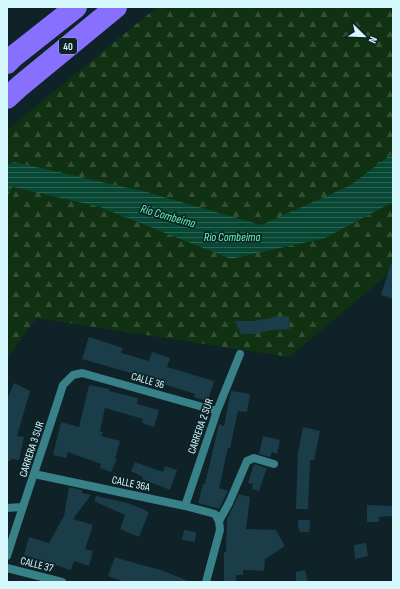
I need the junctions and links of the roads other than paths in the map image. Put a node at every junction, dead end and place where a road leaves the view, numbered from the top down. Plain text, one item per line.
1 (76, 7) edge
2 (116, 7) edge
3 (7, 63) edge
4 (13, 92) edge
5 (240, 354) dead end
6 (73, 375) joint
7 (217, 411) junction
8 (274, 464) dead end
9 (34, 474) junction
10 (185, 506) junction
11 (22, 507) junction
12 (7, 508) edge
13 (219, 521) junction
14 (7, 556) edge
15 (7, 568) edge
16 (62, 582) edge
17 (206, 582) edge

1 - 3 highway, 40
2 - 4 highway, 40
5 - 7 street, CARRERA 2 SUR
6 - 7 street, CALLE 36
6 - 9 street, CARRERA 3 SUR
7 - 10 street, CARRERA 2 SUR
8 - 13 street
9 - 10 street, CALLE 36A
9 - 11 street, CARRERA 3 SUR
10 - 13 street, CALLE 36A
11 - 12 street
11 - 14 street, CARRERA 3 SUR
13 - 17 street
15 - 16 street, CALLE 37

